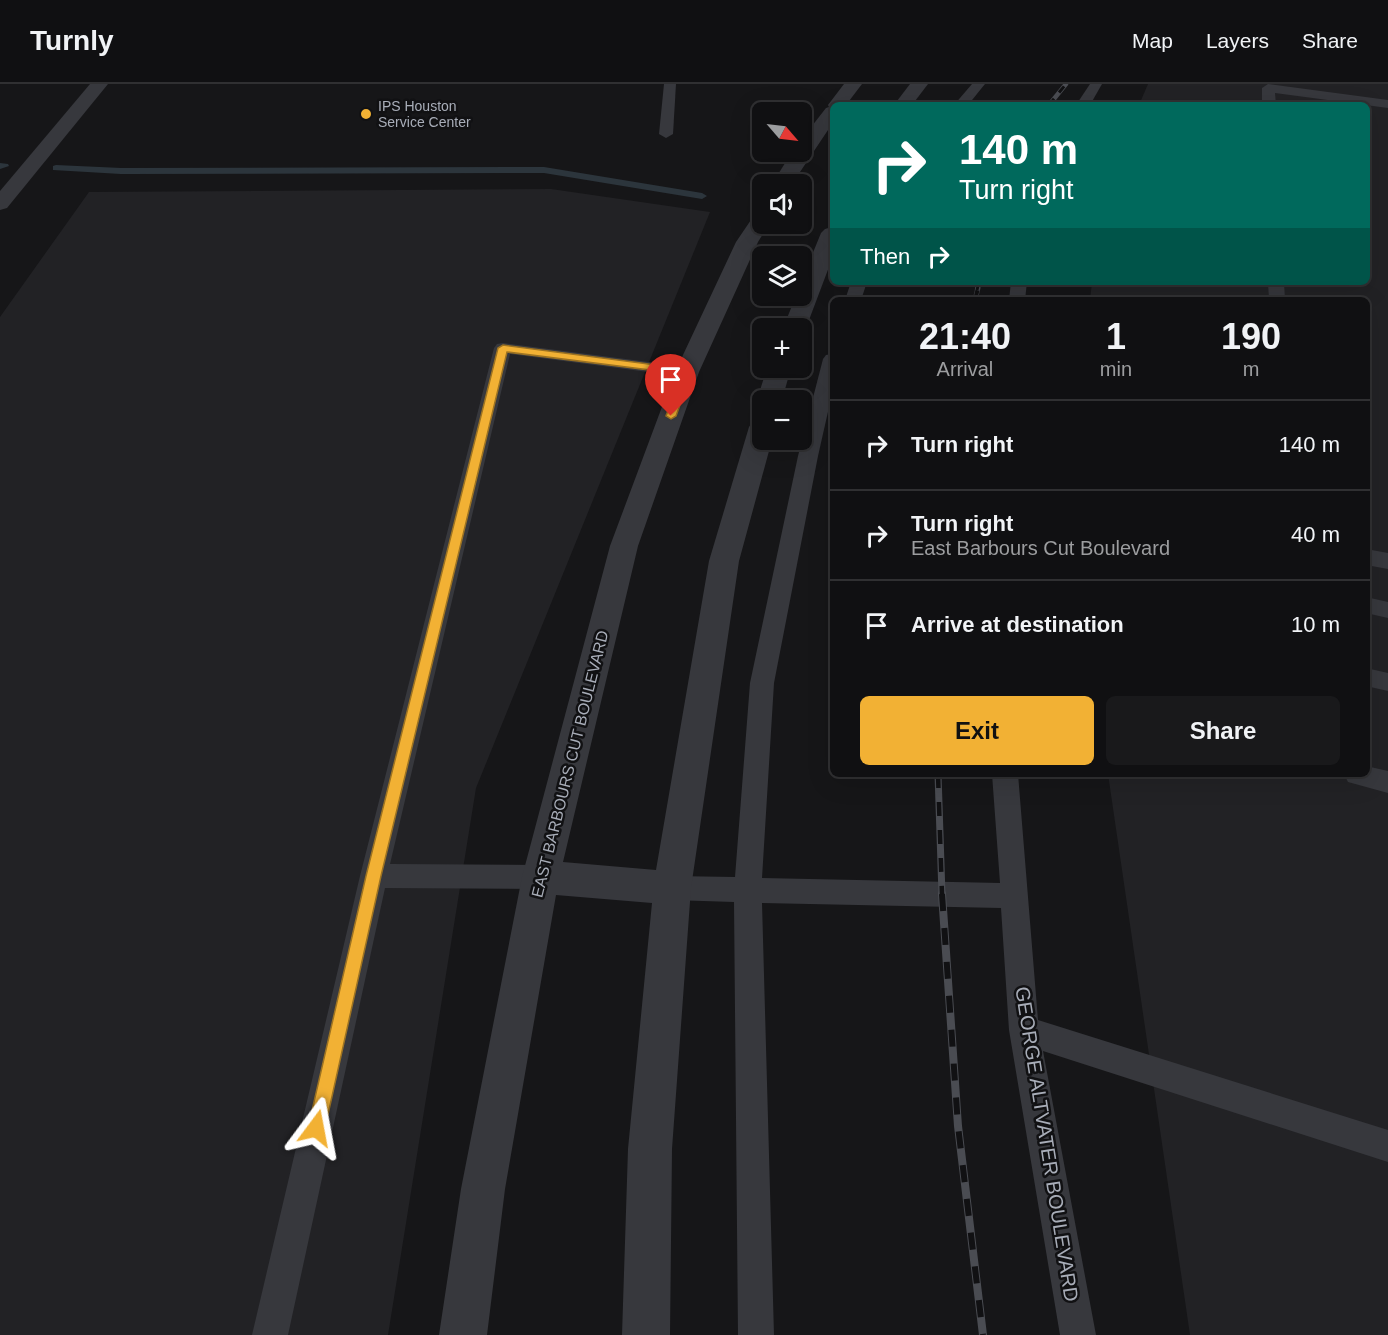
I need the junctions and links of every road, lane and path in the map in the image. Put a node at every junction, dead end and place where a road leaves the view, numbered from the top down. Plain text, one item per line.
1 (99, 84) edge
2 (670, 84) edge
3 (853, 84) edge
4 (919, 84) edge
5 (979, 84) edge
6 (1096, 84) edge
7 (839, 102) edge
8 (905, 102) edge
9 (964, 102) edge
10 (1085, 102) edge
11 (1269, 102) edge
12 (1388, 104) edge
13 (830, 115) edge
14 (666, 134) dead end
15 (788, 174) edge
16 (0, 204) edge
17 (752, 234) edge
18 (830, 237) edge
19 (798, 318) edge
20 (830, 367) edge
21 (687, 372) junction
22 (755, 450) edge
23 (1370, 558) edge
24 (1388, 561) edge
25 (1370, 606) edge
26 (1388, 610) edge
27 (1370, 678) edge
28 (1388, 682) edge
29 (1005, 777) edge
30 (1369, 777) edge
31 (1388, 782) edge
32 (374, 876) junction
33 (541, 877) junction
34 (672, 888) junction
35 (748, 891) junction
36 (1012, 896) junction
37 (1024, 1030) junction
38 (1388, 1146) edge
39 (270, 1335) edge
40 (463, 1335) edge
41 (646, 1335) edge
42 (756, 1335) edge
43 (1078, 1335) edge

1 - 16 street
2 - 14 lane
3 - 7 street
4 - 8 street
5 - 9 lane
6 - 10 lane
11 - 12 lane
13 - 15 street
17 - 21 street, EAST BARBOURS CUT BOULEVARD
18 - 19 street
20 - 35 lane
21 - 32 lane
21 - 33 street, EAST BARBOURS CUT BOULEVARD
22 - 34 street
23 - 24 lane
25 - 26 lane
27 - 28 lane
29 - 36 lane, GEORGE ALTVATER BOULEVARD
30 - 31 lane
32 - 33 lane
32 - 39 lane
33 - 34 street
33 - 40 street, EAST BARBOURS CUT BOULEVARD
34 - 35 lane
34 - 41 street
35 - 36 lane
35 - 42 lane
36 - 37 lane, GEORGE ALTVATER BOULEVARD
37 - 38 lane
37 - 43 lane, GEORGE ALTVATER BOULEVARD

